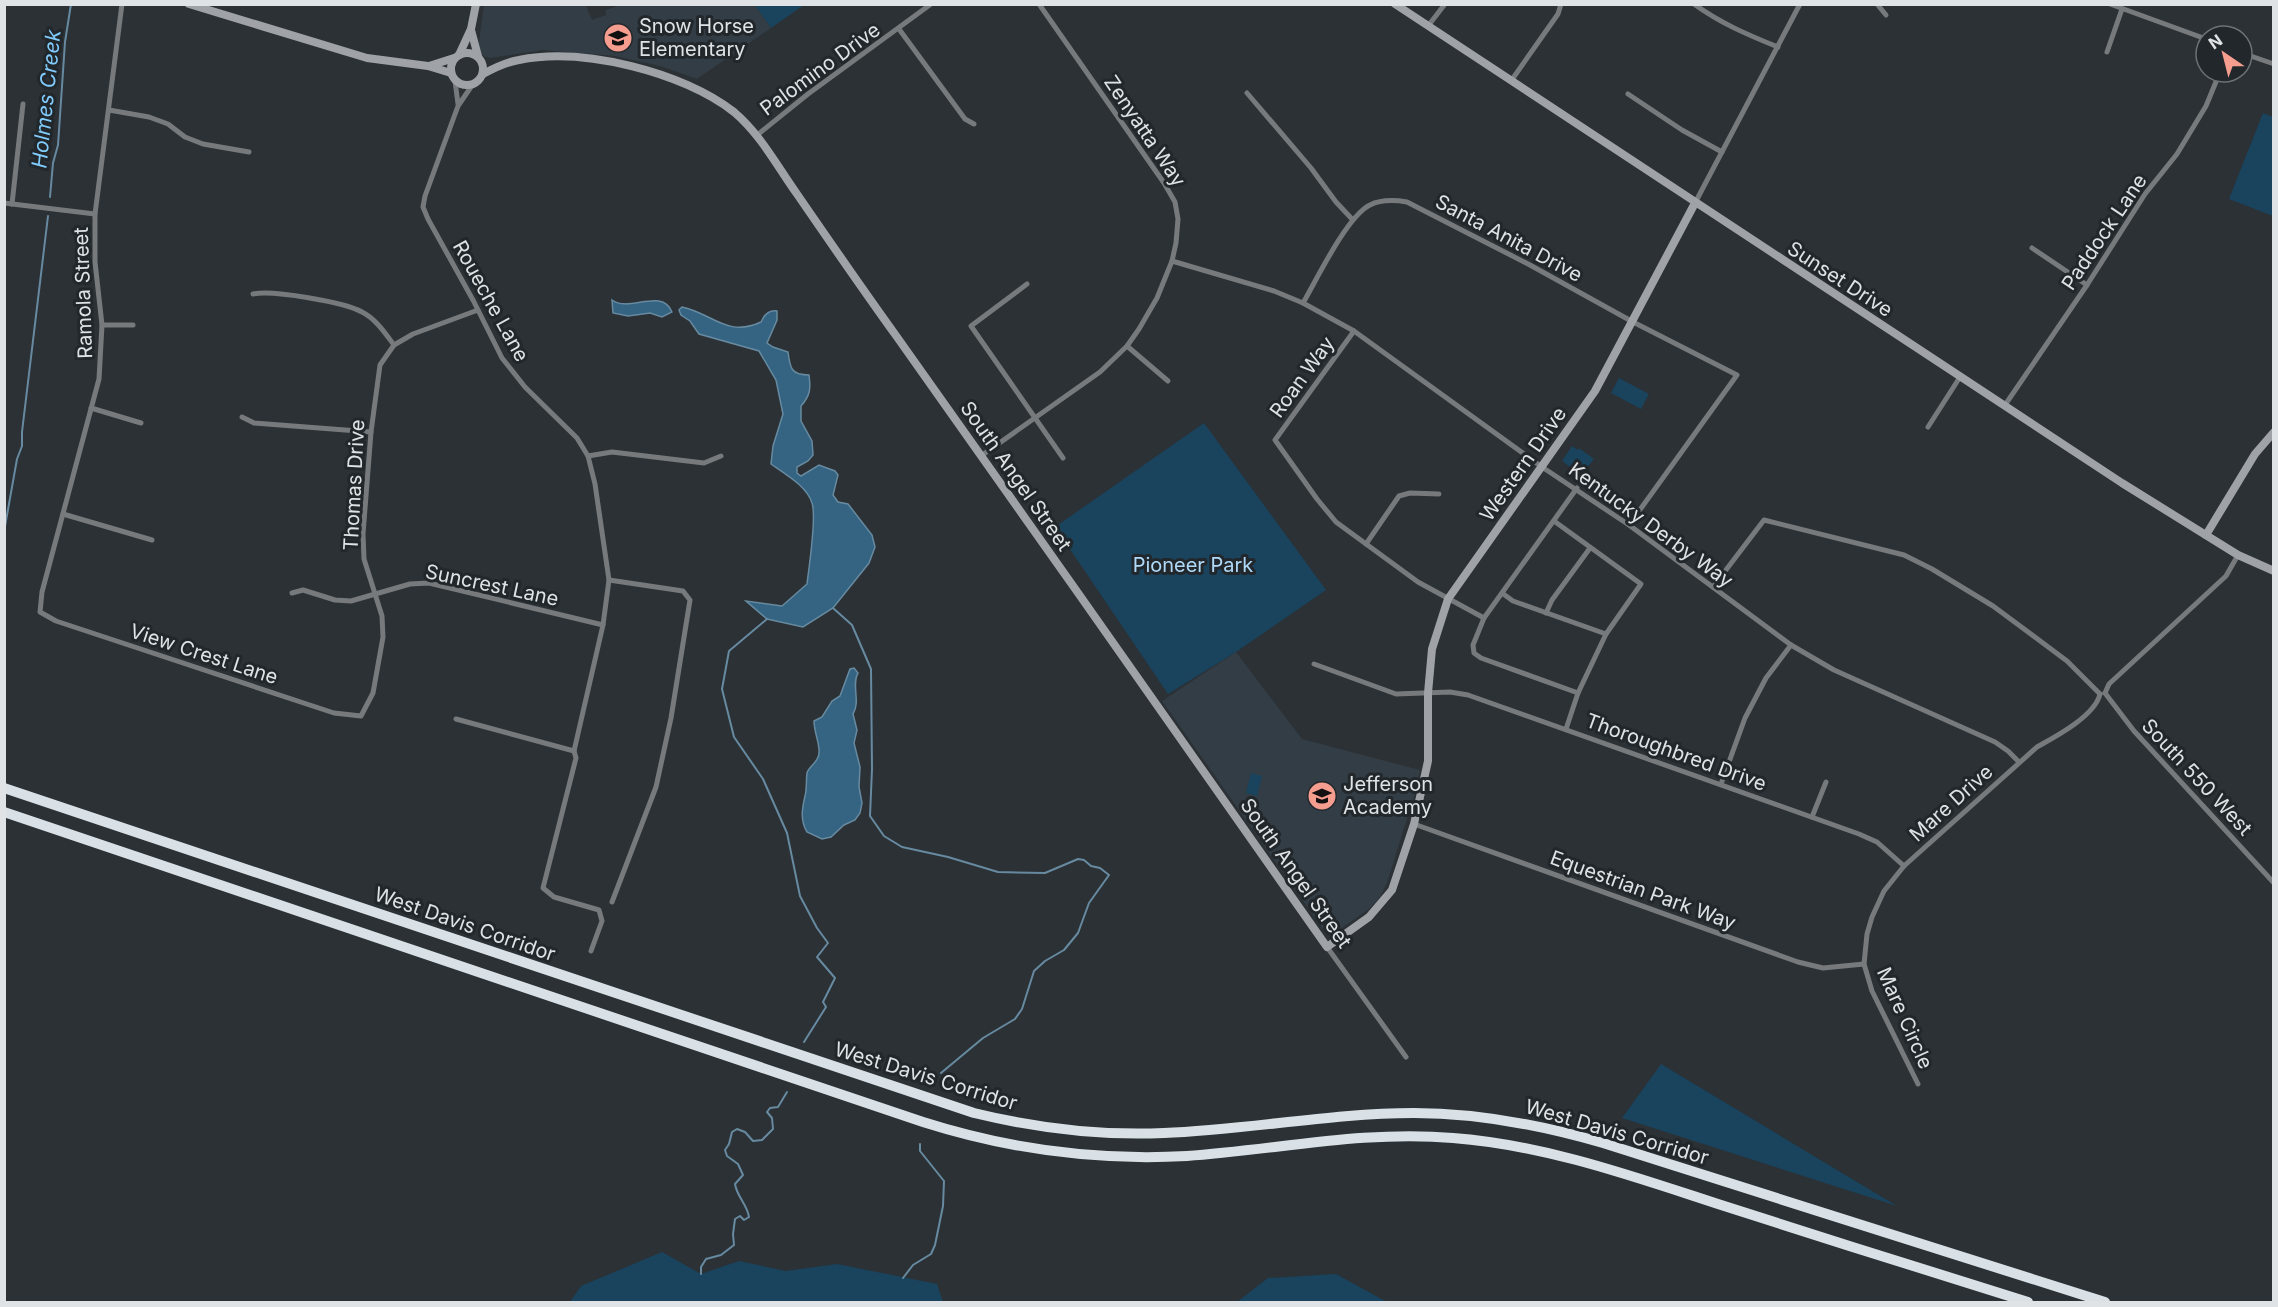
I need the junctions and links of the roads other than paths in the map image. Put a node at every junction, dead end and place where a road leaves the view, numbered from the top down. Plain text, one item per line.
1 (122, 4) edge
2 (189, 4) edge
3 (476, 4) edge
4 (931, 4) edge
5 (1039, 4) edge
6 (1395, 4) edge
7 (1445, 4) edge
8 (1561, 4) edge
9 (1694, 4) edge
10 (1800, 4) edge
11 (1877, 4) edge
12 (2110, 4) edge
13 (2122, 9) junction
14 (1886, 15) dead end
15 (1428, 26) junction
16 (471, 29) junction
17 (899, 29) junction
18 (2194, 35) edge
19 (1778, 47) junction
20 (2107, 52) dead end
21 (457, 56) junction
22 (2254, 57) edge
23 (479, 58) junction
24 (507, 63) junction
25 (2274, 64) edge
26 (428, 66) junction
27 (451, 73) junction
28 (483, 74) junction
29 (455, 81) junction
30 (1511, 81) junction
31 (473, 84) junction
32 (2215, 84) edge
33 (1247, 93) dead end
34 (1628, 93) dead end
35 (23, 104) dead end
36 (458, 106) junction
37 (109, 110) junction
38 (974, 124) dead end
39 (756, 136) junction
40 (249, 152) dead end
41 (1722, 152) junction
42 (4, 203) edge
43 (1695, 203) junction
44 (12, 204) junction
45 (95, 214) junction
46 (1352, 219) junction
47 (2032, 248) dead end
48 (1172, 261) junction
49 (1027, 284) dead end
50 (2086, 285) junction
51 (253, 294) dead end
52 (1303, 303) junction
53 (478, 310) junction
54 (1633, 322) junction
55 (102, 325) junction
56 (133, 325) dead end
57 (1354, 331) junction
58 (394, 345) junction
59 (1127, 346) junction
60 (1960, 377) junction
61 (1168, 381) dead end
62 (2005, 405) junction
63 (91, 408) junction
64 (242, 417) dead end
65 (1035, 418) junction
66 (141, 423) dead end
67 (1928, 427) dead end
68 (371, 432) junction
69 (2274, 432) edge
70 (588, 456) junction
71 (721, 456) dead end
72 (981, 456) junction
73 (1063, 458) dead end
74 (1542, 466) junction
75 (1577, 488) junction
76 (1439, 494) dead end
77 (63, 514) junction
78 (1554, 521) junction
79 (1629, 525) junction
80 (2206, 535) junction
81 (152, 540) dead end
82 (1365, 544) junction
83 (1590, 548) junction
84 (2238, 555) junction
85 (2274, 571) edge
86 (609, 580) junction
87 (1713, 587) junction
88 (292, 592) dead end
89 (1502, 594) junction
90 (375, 595) junction
91 (1448, 599) junction
92 (40, 612) joint
93 (1546, 613) junction
94 (1484, 618) junction
95 (603, 625) junction
96 (1606, 634) junction
97 (1791, 645) junction
98 (1314, 664) dead end
99 (1428, 693) junction
100 (1578, 693) junction
101 (2103, 694) junction
102 (361, 716) joint
103 (456, 719) dead end
104 (1566, 729) junction
105 (574, 751) junction
106 (2019, 762) junction
107 (1826, 782) dead end
108 (1721, 784) junction
109 (4, 788) edge
110 (4, 812) edge
111 (1812, 817) junction
112 (1414, 824) junction
113 (1904, 866) junction
114 (2274, 883) edge
115 (612, 902) dead end
116 (1327, 947) junction
117 (591, 951) dead end
118 (1864, 964) junction
119 (1406, 1057) dead end
120 (1918, 1084) dead end
121 (2028, 1302) edge
122 (2105, 1302) edge

1 - 37 street, Ramola Street
2 - 26 street
3 - 16 street
4 - 17 street, Palomino Drive
5 - 48 street, Zenyatta Way
6 - 15 street, Sunset Drive
7 - 15 street
8 - 30 street
9 - 19 street
10 - 19 street, Western Drive
11 - 14 street
12 - 13 street
13 - 18 street
13 - 20 street
15 - 30 street, Sunset Drive
16 - 21 street
16 - 23 street
17 - 38 street
17 - 39 street, Palomino Drive
19 - 41 street, Western Drive
21 - 23 street
21 - 26 street
21 - 27 street
22 - 25 street
23 - 24 street, South Angel Street
23 - 28 street
24 - 28 street, South Angel Street
24 - 39 street, South Angel Street
26 - 27 street
27 - 29 street
28 - 31 street
29 - 31 street
29 - 36 street
30 - 43 street, Sunset Drive
31 - 36 street
32 - 50 street, Paddock Lane
33 - 46 street
34 - 41 street
35 - 44 street
36 - 53 street, Roueche Lane
37 - 40 street
37 - 45 street, Ramola Street
39 - 72 street, South Angel Street
41 - 43 street, Western Drive
42 - 44 street
43 - 54 street, Western Drive
43 - 60 street, Sunset Drive
44 - 45 street
45 - 55 street, Ramola Street
46 - 52 street, Santa Anita Drive
46 - 54 street, Santa Anita Drive
47 - 50 street
48 - 52 street, Kentucky Derby Way
48 - 59 street, Zenyatta Way
49 - 65 street
50 - 62 street, Paddock Lane
51 - 58 street
52 - 57 street, Kentucky Derby Way
53 - 58 street
53 - 70 street, Roueche Lane
54 - 74 street, Western Drive
54 - 79 street, Santa Anita Drive
55 - 56 street
55 - 63 street, Ramola Street
57 - 74 street, Kentucky Derby Way
57 - 82 street, Roan Way
58 - 68 street, Thomas Drive
59 - 61 street
59 - 65 street, Zenyatta Way
60 - 62 street, Sunset Drive
60 - 67 street
62 - 80 street, Sunset Drive
63 - 66 street
63 - 77 street, Ramola Street
64 - 68 street
65 - 72 street, Zenyatta Way
65 - 73 street
68 - 90 street, Thomas Drive
69 - 80 street
70 - 71 street
70 - 86 street, Roueche Lane
72 - 116 street, South Angel Street
74 - 75 street, Kentucky Derby Way
74 - 91 street, Western Drive
75 - 78 street
75 - 79 street, Kentucky Derby Way
76 - 82 street
77 - 81 street
77 - 92 street, Ramola Street
78 - 83 street
78 - 89 street
79 - 87 street, Kentucky Derby Way
80 - 84 street, Sunset Drive
82 - 91 street
83 - 93 street
83 - 96 street
84 - 85 street, Sunset Drive
84 - 101 street, Mare Drive
86 - 95 street, Roueche Lane
86 - 115 street
87 - 97 street, Kentucky Derby Way
87 - 101 street, South 550 West
88 - 90 street, Suncrest Lane
89 - 93 street
89 - 94 street
90 - 95 street, Suncrest Lane
90 - 102 street, Thomas Drive
91 - 94 street
91 - 99 street, Western Drive
92 - 102 street, View Crest Lane
93 - 96 street
94 - 100 street
95 - 105 street, Roueche Lane
96 - 100 street
97 - 106 street, Kentucky Derby Way
97 - 108 street
98 - 99 street, Thoroughbred Drive
99 - 104 street, Thoroughbred Drive
99 - 112 street, Western Drive
100 - 104 street
101 - 106 street, Mare Drive
101 - 114 street, South 550 West
103 - 105 street
104 - 108 street, Thoroughbred Drive
105 - 117 street, Roueche Lane
106 - 113 street, Mare Drive
107 - 111 street
108 - 111 street, Thoroughbred Drive
109 - 122 highway, West Davis Corridor
110 - 121 highway, West Davis Corridor
111 - 113 street, Thoroughbred Drive
112 - 116 street, Western Drive
112 - 118 street, Equestrian Park Way
113 - 118 street, Mare Drive
116 - 119 street, South Angel Street
118 - 120 street, Mare Circle

